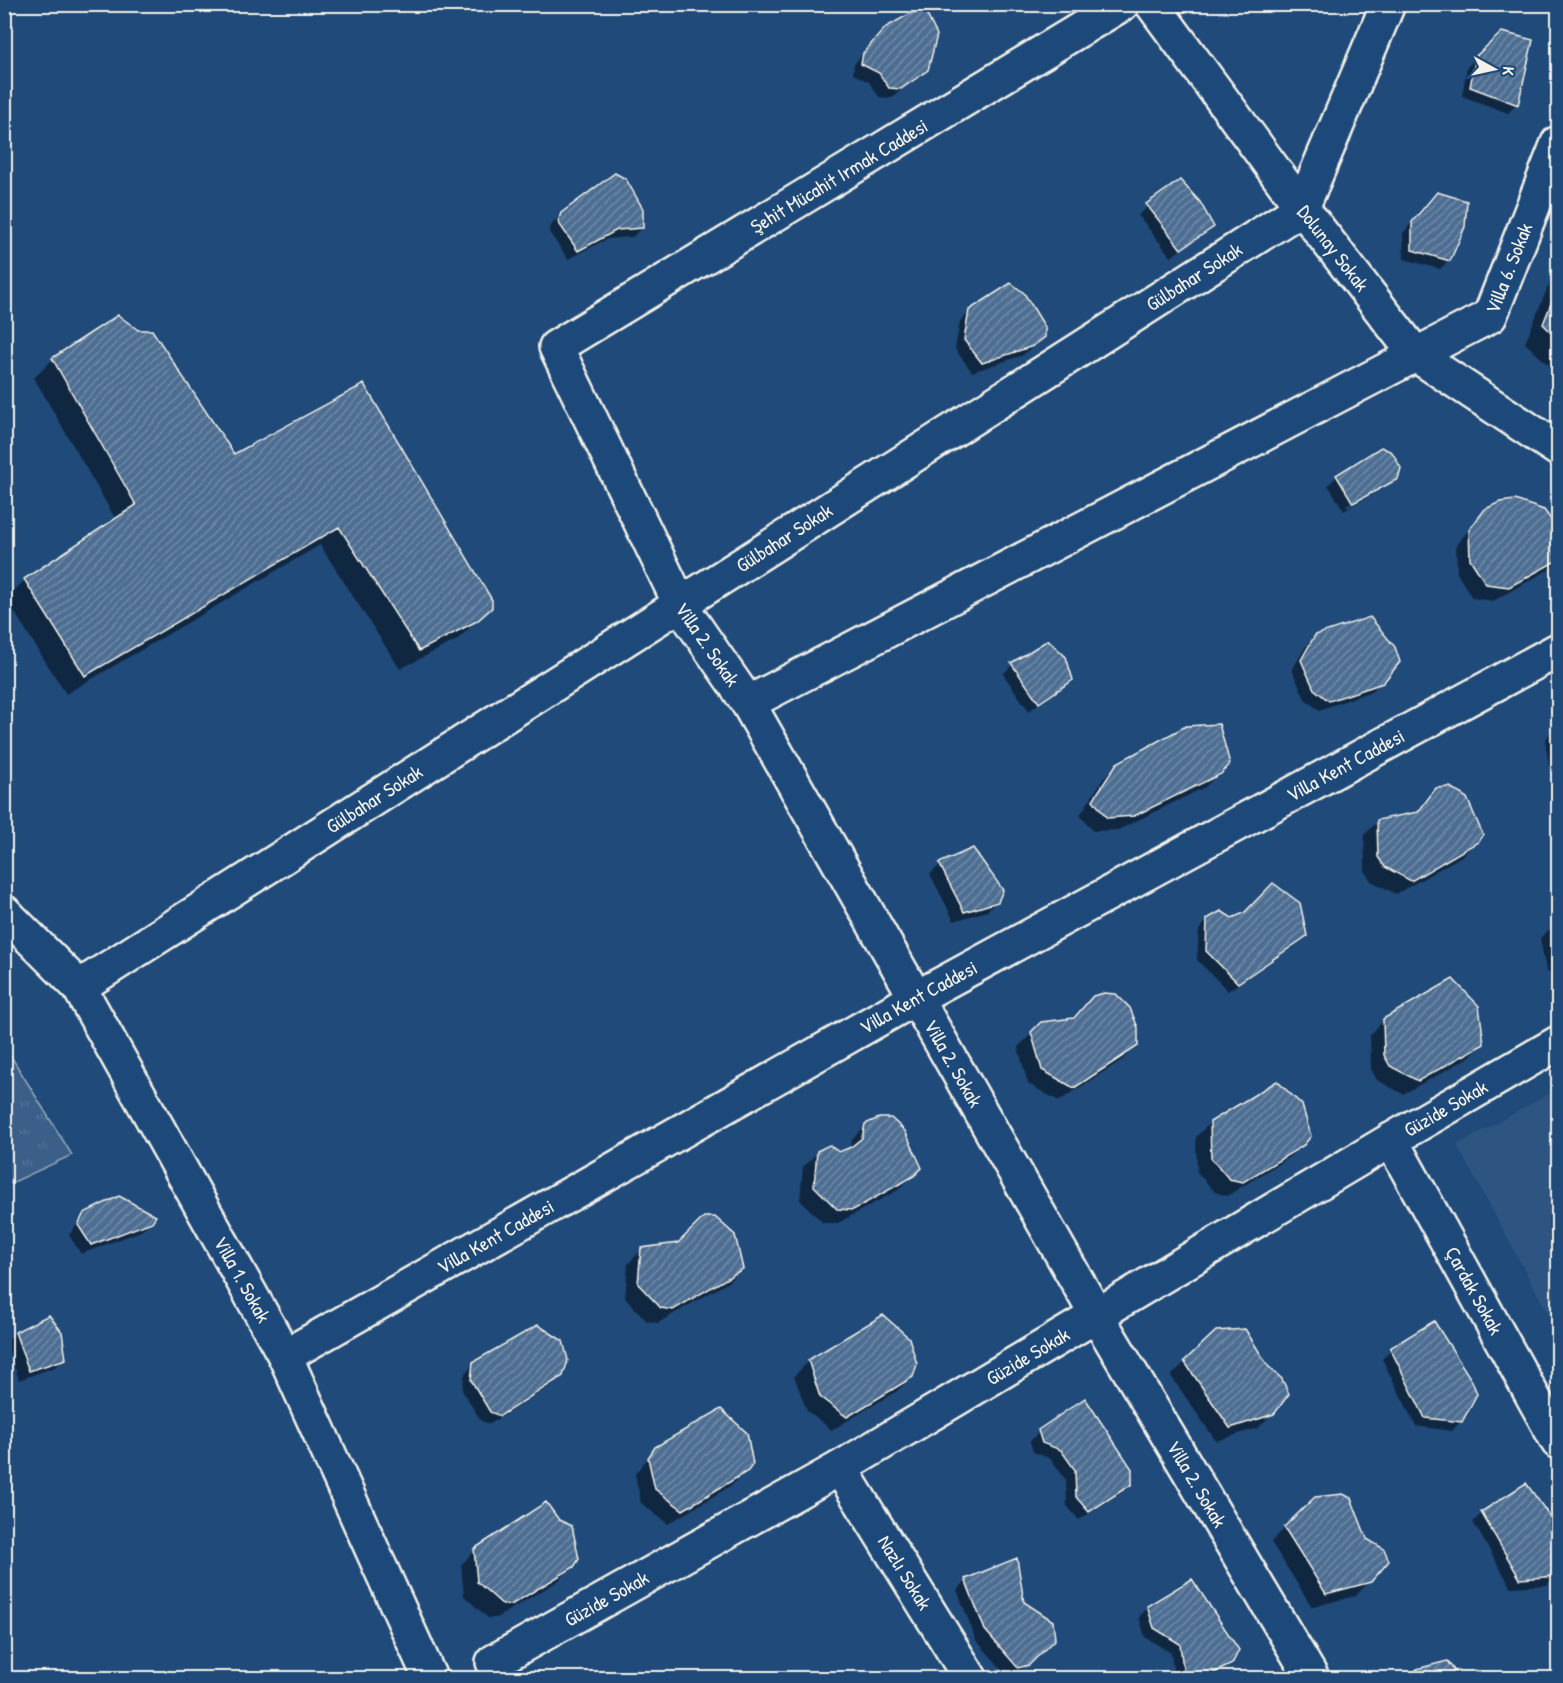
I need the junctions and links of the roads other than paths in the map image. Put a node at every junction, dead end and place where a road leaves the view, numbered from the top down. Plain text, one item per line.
1 (1122, 4) edge
2 (1152, 4) edge
3 (1388, 4) edge
4 (1558, 143) edge
5 (1302, 208) junction
6 (556, 347) joint
7 (1416, 355) junction
8 (1558, 449) edge
9 (681, 606) junction
10 (1558, 650) edge
11 (748, 703) junction
12 (4, 912) edge
13 (79, 987) junction
14 (914, 999) junction
15 (1558, 1043) edge
16 (1391, 1140) junction
17 (1097, 1316) junction
18 (285, 1356) junction
19 (1558, 1442) edge
20 (840, 1468) junction
21 (493, 1662) dead end
22 (430, 1678) edge
23 (970, 1678) edge
24 (1312, 1678) edge

1 - 6 street, Şehit Mücahit Irmak Caddesi
2 - 5 street, Dolunay Sokak
3 - 5 street
4 - 7 street, Villa 6. Sokak
5 - 7 street, Dolunay Sokak
5 - 9 street, Gülbahar Sokak
6 - 9 street, Villa 2. Sokak
7 - 8 street, Dolunay Sokak
7 - 11 street
9 - 11 street, Villa 2. Sokak
9 - 13 street, Gülbahar Sokak
10 - 14 street, Villa Kent Caddesi
11 - 14 street, Villa 2. Sokak
12 - 13 street, Villa 1. Sokak
13 - 18 street, Villa 1. Sokak
14 - 17 street, Villa 2. Sokak
14 - 18 street, Villa Kent Caddesi
15 - 16 street, Güzide Sokak
16 - 17 street, Güzide Sokak
16 - 19 street, Çardak Sokak
17 - 20 street, Güzide Sokak
17 - 24 street, Villa 2. Sokak
18 - 22 street, Villa 1. Sokak
20 - 21 street, Güzide Sokak
20 - 23 street, Nazlı Sokak

